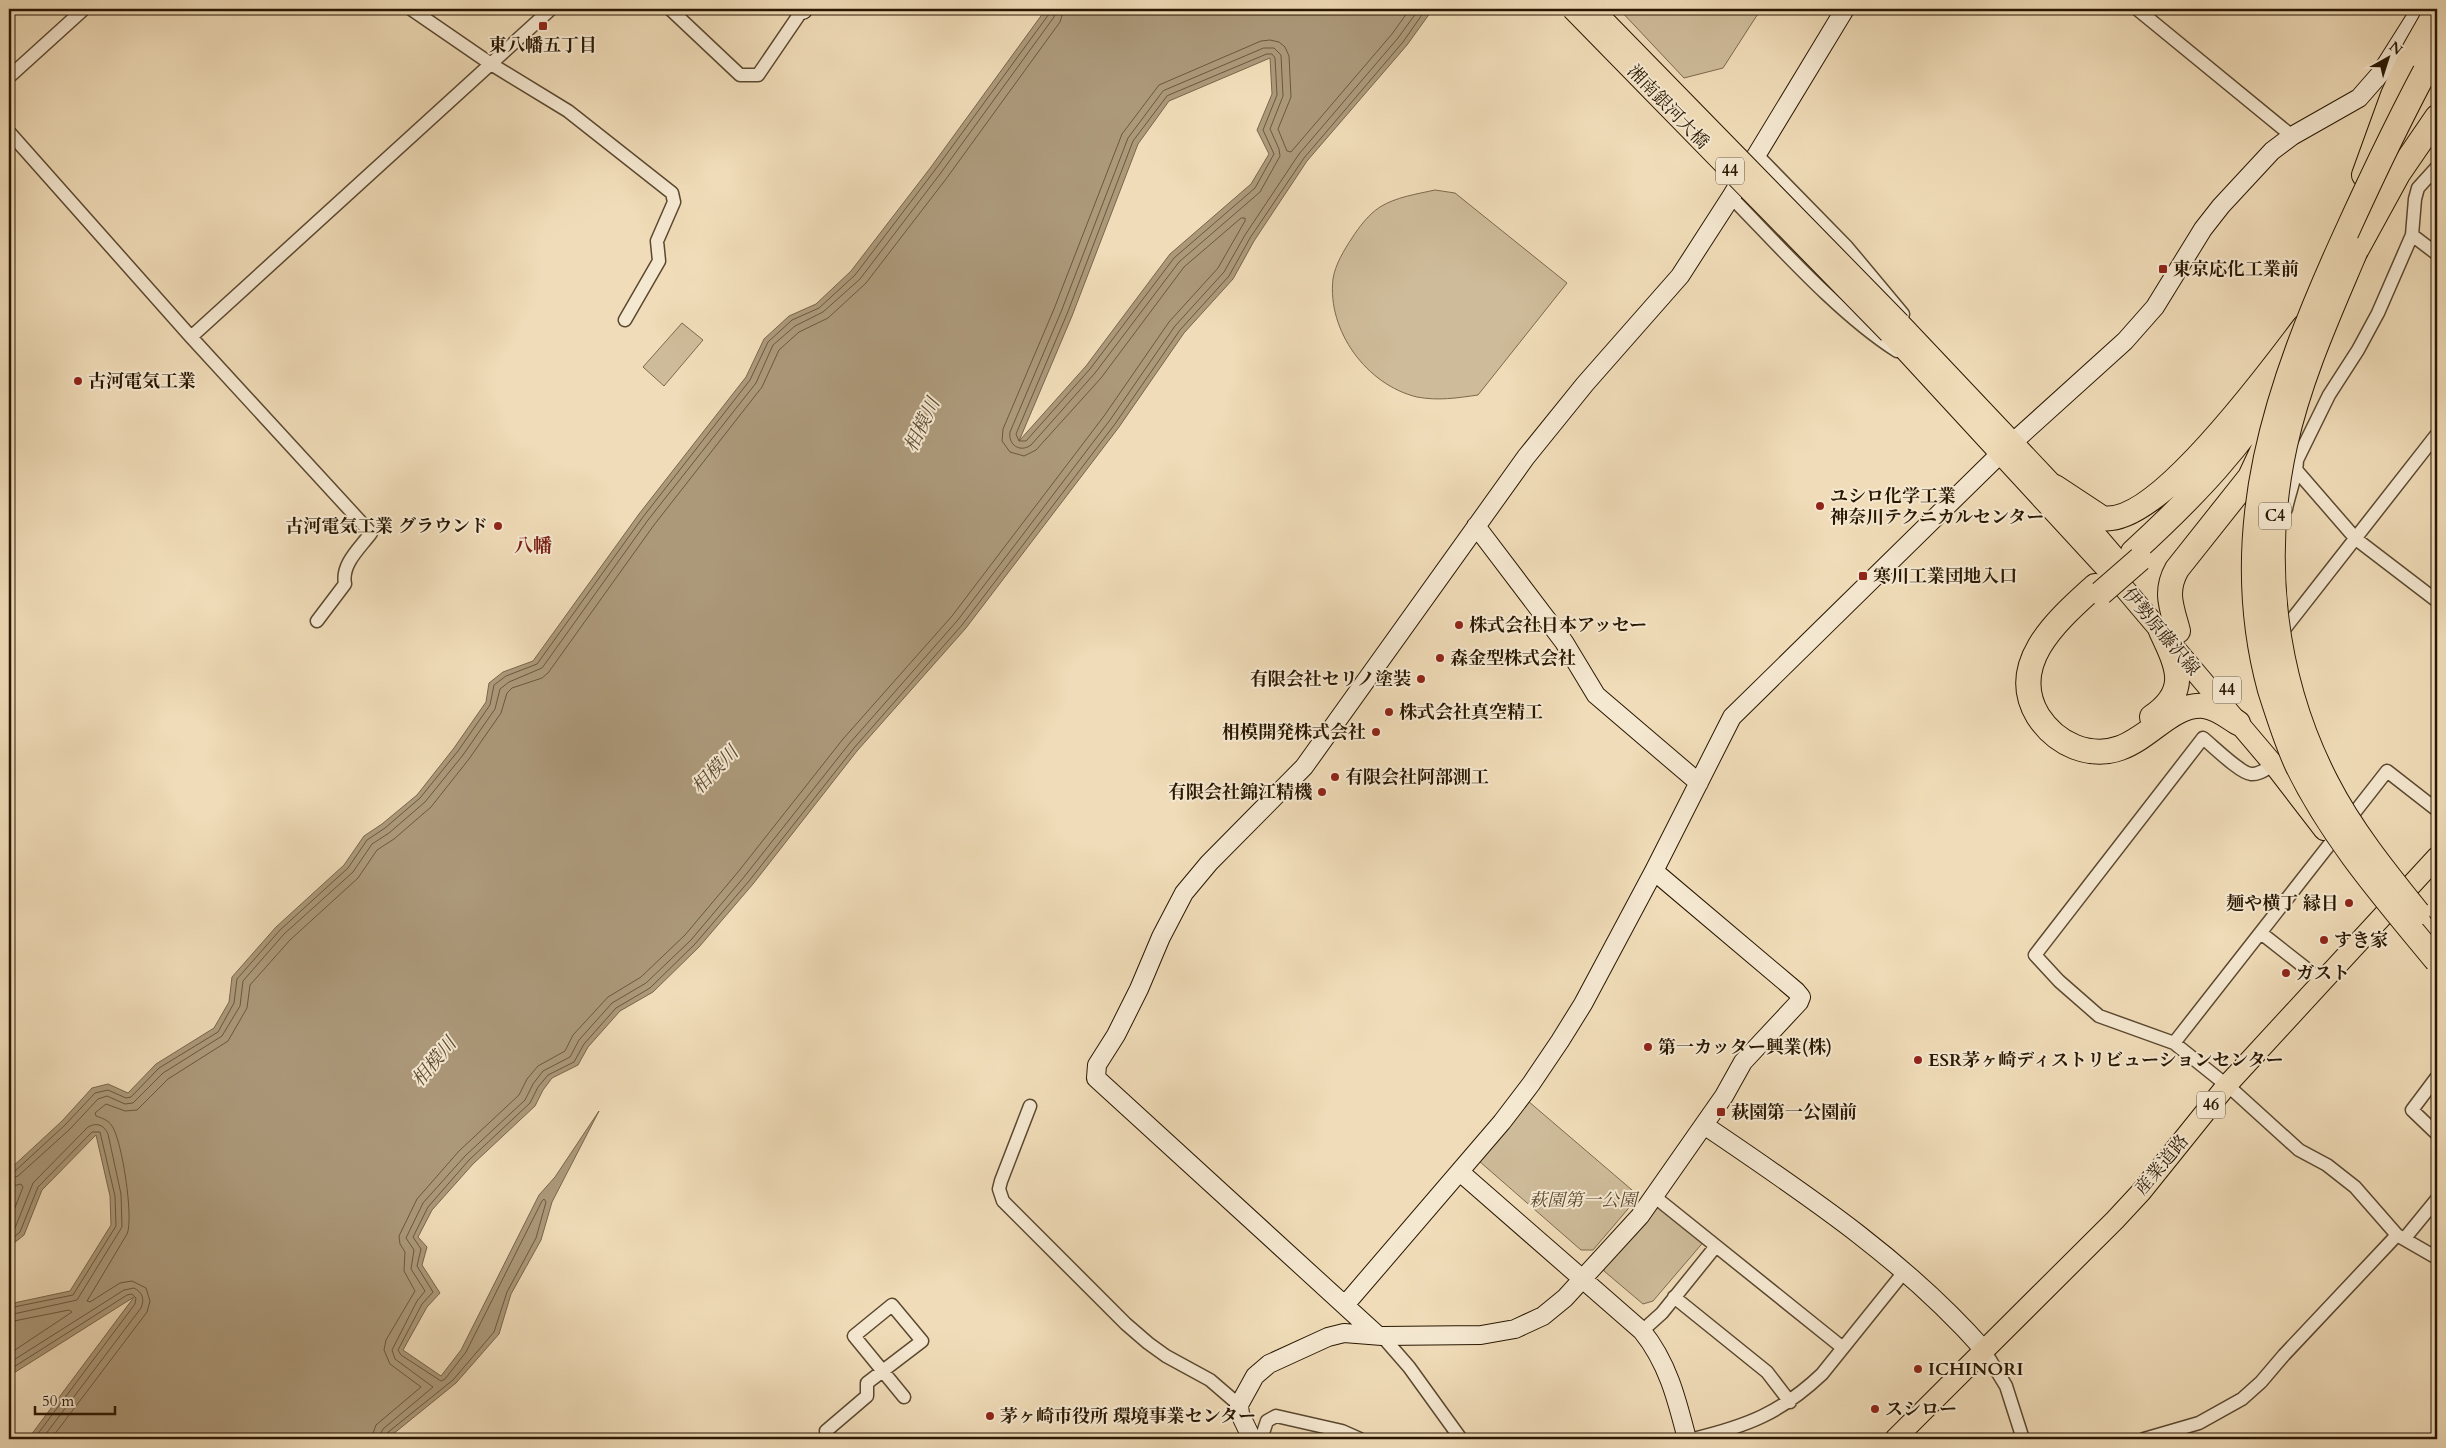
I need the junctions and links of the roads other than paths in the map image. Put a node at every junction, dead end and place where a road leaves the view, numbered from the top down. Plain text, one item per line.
1 (84, 9) edge
2 (411, 9) edge
3 (551, 9) edge
4 (670, 9) edge
5 (803, 9) edge
6 (1572, 9) edge
7 (1593, 9) edge
8 (1845, 9) edge
9 (2137, 9) edge
10 (2421, 9) edge
11 (2437, 10) edge
12 (2409, 44) junction
13 (2437, 49) edge
14 (2437, 55) edge
15 (491, 64) junction
16 (9, 77) edge
17 (2437, 82) edge
18 (2437, 118) edge
19 (9, 132) edge
20 (2292, 136) junction
21 (1756, 154) junction
22 (2437, 166) edge
23 (1731, 197) junction
24 (2412, 235) junction
25 (2437, 254) edge
26 (625, 320) dead end
27 (2305, 325) junction
28 (1894, 328) junction
29 (191, 337) junction
30 (1926, 361) junction
31 (2298, 377) junction
32 (2437, 434) edge
33 (2006, 448) junction
34 (2297, 471) junction
35 (2056, 487) junction
36 (1476, 526) junction
37 (2356, 539) junction
38 (2136, 555) junction
39 (2098, 590) junction
40 (2437, 601) edge
41 (317, 621) dead end
42 (2286, 627) junction
43 (2169, 632) junction
44 (2238, 723) junction
45 (2282, 764) junction
46 (1699, 783) junction
47 (2437, 810) edge
48 (2338, 834) junction
49 (2437, 857) edge
50 (1654, 871) junction
51 (2394, 903) junction
52 (2261, 933) junction
53 (2437, 936) edge
54 (2437, 942) edge
55 (2437, 961) edge
56 (2437, 967) edge
57 (2322, 981) junction
58 (2174, 1043) junction
59 (2433, 1075) edge
60 (2227, 1085) junction
61 (1030, 1106) dead end
62 (1704, 1125) junction
63 (2437, 1134) edge
64 (1460, 1172) junction
65 (1655, 1197) junction
66 (2437, 1198) edge
67 (2401, 1237) junction
68 (1716, 1246) junction
69 (2437, 1258) edge
70 (1904, 1272) junction
71 (1585, 1278) junction
72 (1674, 1297) junction
73 (1345, 1305) junction
74 (1642, 1330) junction
75 (1379, 1335) junction
76 (1843, 1348) junction
77 (1984, 1350) junction
78 (882, 1371) junction
79 (904, 1397) dead end
80 (1790, 1402) junction
81 (1239, 1405) junction
82 (826, 1431) dead end
83 (1252, 1439) edge
84 (1261, 1439) edge
85 (1360, 1439) edge
86 (1461, 1439) edge
87 (1688, 1439) edge
88 (1693, 1439) edge
89 (1895, 1439) edge
90 (2023, 1439) edge
91 (2144, 1439) edge

1 - 16 street
2 - 15 street
3 - 15 street
4 - 5 street
6 - 28 main road, 湘南銀河大橋 / 44, bridge
7 - 28 main road, 湘南銀河大橋 / 44, bridge
8 - 21 street
9 - 20 street
10 - 12 street
11 - 12 highway, bridge
12 - 14 street
12 - 20 street
12 - 27 highway
13 - 55 highway, C4, bridge
15 - 26 street
15 - 29 street
17 - 53 highway, C4, bridge
18 - 31 highway
19 - 29 street
20 - 33 street
21 - 23 street
21 - 30 street
22 - 24 street
23 - 30 street
23 - 36 street
24 - 25 street
24 - 34 street
27 - 35 highway
27 - 38 highway
28 - 30 main road, 伊勢原藤沢線 / 44
29 - 41 street
30 - 33 main road, 伊勢原藤沢線 / 44
31 - 38 highway
31 - 43 highway
32 - 37 street
33 - 35 main road, 伊勢原藤沢線 / 44
33 - 43 main road, 伊勢原藤沢線 / 44
33 - 46 street
34 - 37 street
34 - 42 street
35 - 43 main road, 伊勢原藤沢線 / 44
36 - 46 street
36 - 73 street
37 - 40 street
37 - 42 street
38 - 39 highway, bridge
39 - 43 highway
39 - 44 highway
42 - 45 street
43 - 44 main road, 伊勢原藤沢線 / 44
43 - 45 main road, 伊勢原藤沢線 / 44
44 - 45 main road, 伊勢原藤沢線 / 44
45 - 48 main road, 伊勢原藤沢線 / 44
45 - 58 street
46 - 50 street
47 - 48 street
48 - 51 main road, 伊勢原藤沢線 / 44
48 - 52 street
49 - 51 main road, 産業道路 / 46
50 - 62 street
50 - 64 street
51 - 54 main road, 伊勢原藤沢線 / 44
51 - 56 main road, 伊勢原藤沢線 / 44
51 - 57 main road, 産業道路 / 46
52 - 57 street
52 - 58 street
57 - 60 main road, 産業道路 / 46
58 - 60 street
59 - 63 street
60 - 67 street
60 - 77 main road, 産業道路 / 46
61 - 81 street
62 - 65 street
62 - 70 street
64 - 71 street
64 - 73 street
65 - 68 street
65 - 71 street
66 - 67 street
67 - 69 street
67 - 91 street
68 - 72 street
68 - 76 street
70 - 76 street
70 - 77 street
71 - 74 street
71 - 75 street
72 - 74 street
72 - 80 street
73 - 75 street
74 - 87 street
75 - 81 street
75 - 86 street
76 - 80 street
77 - 89 main road, 産業道路 / 46
77 - 90 street
78 - 78 street
78 - 79 street
78 - 82 street
80 - 88 street
81 - 83 street
84 - 85 street

